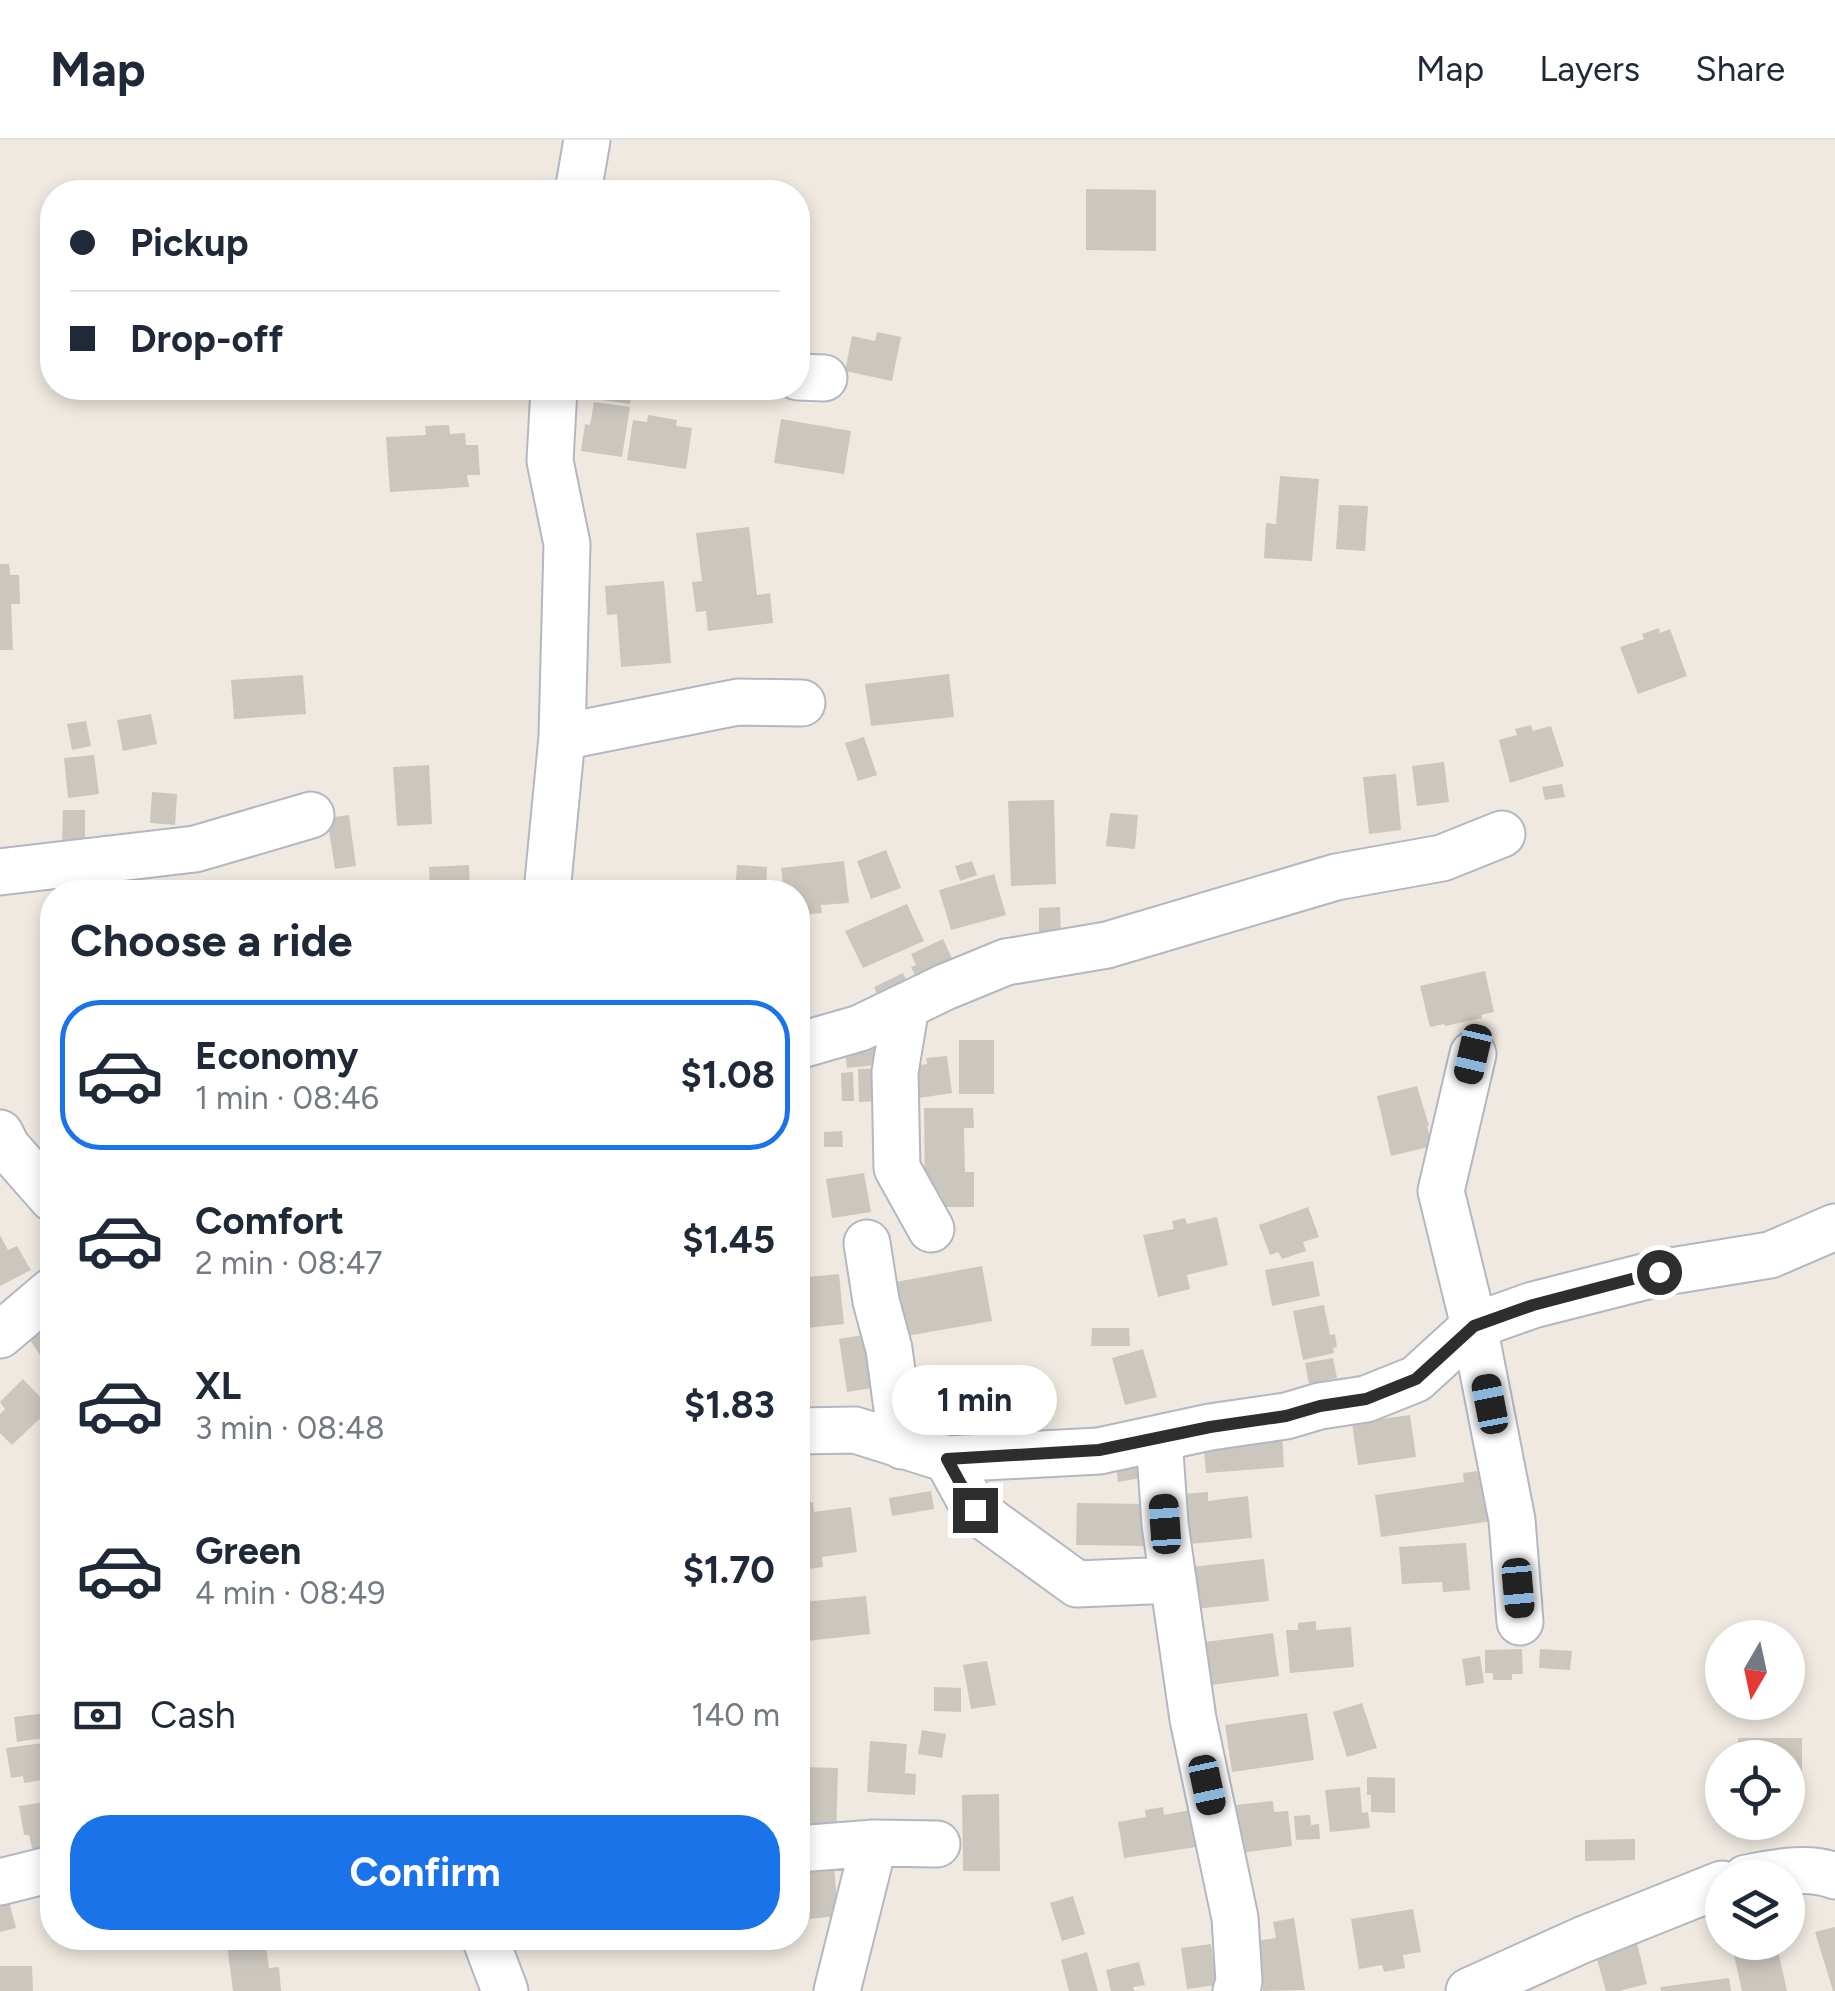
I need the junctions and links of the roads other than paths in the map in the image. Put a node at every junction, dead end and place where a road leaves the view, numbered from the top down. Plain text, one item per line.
1 (587, 140) edge
2 (580, 180) edge
3 (553, 400) edge
4 (802, 703) dead end
5 (562, 737) junction
6 (311, 815) dead end
7 (1502, 834) dead end
8 (0, 872) edge
9 (548, 880) edge
10 (906, 1006) junction
11 (810, 1043) edge
12 (1473, 1054) dead end
13 (0, 1134) edge
14 (40, 1185) edge
15 (1835, 1227) edge
16 (931, 1229) dead end
17 (867, 1244) dead end
18 (40, 1302) edge
19 (1474, 1326) junction
20 (0, 1335) edge
21 (810, 1430) edge
22 (1159, 1438) junction
23 (902, 1446) junction
24 (947, 1459) junction
25 (1173, 1580) junction
26 (1520, 1622) dead end
27 (874, 1843) junction
28 (937, 1844) dead end
29 (810, 1848) edge
30 (40, 1872) edge
31 (1805, 1872) edge
32 (1835, 1876) edge
33 (0, 1882) edge
34 (1705, 1891) edge
35 (490, 1950) edge
36 (505, 1991) edge
37 (837, 1991) edge
38 (1236, 1991) edge
39 (1469, 1991) edge

1 - 2 street
3 - 5 street
4 - 5 street
5 - 9 street
6 - 8 street
7 - 10 street
10 - 11 street
10 - 16 street
12 - 19 street
13 - 14 street
15 - 19 street
17 - 23 street
18 - 20 street
19 - 22 street
19 - 26 street
21 - 23 street
22 - 24 street
22 - 25 street
23 - 24 street
24 - 25 street
25 - 38 street
27 - 28 street
27 - 29 street
27 - 37 street
30 - 33 street
31 - 32 street
34 - 39 street
35 - 36 street

